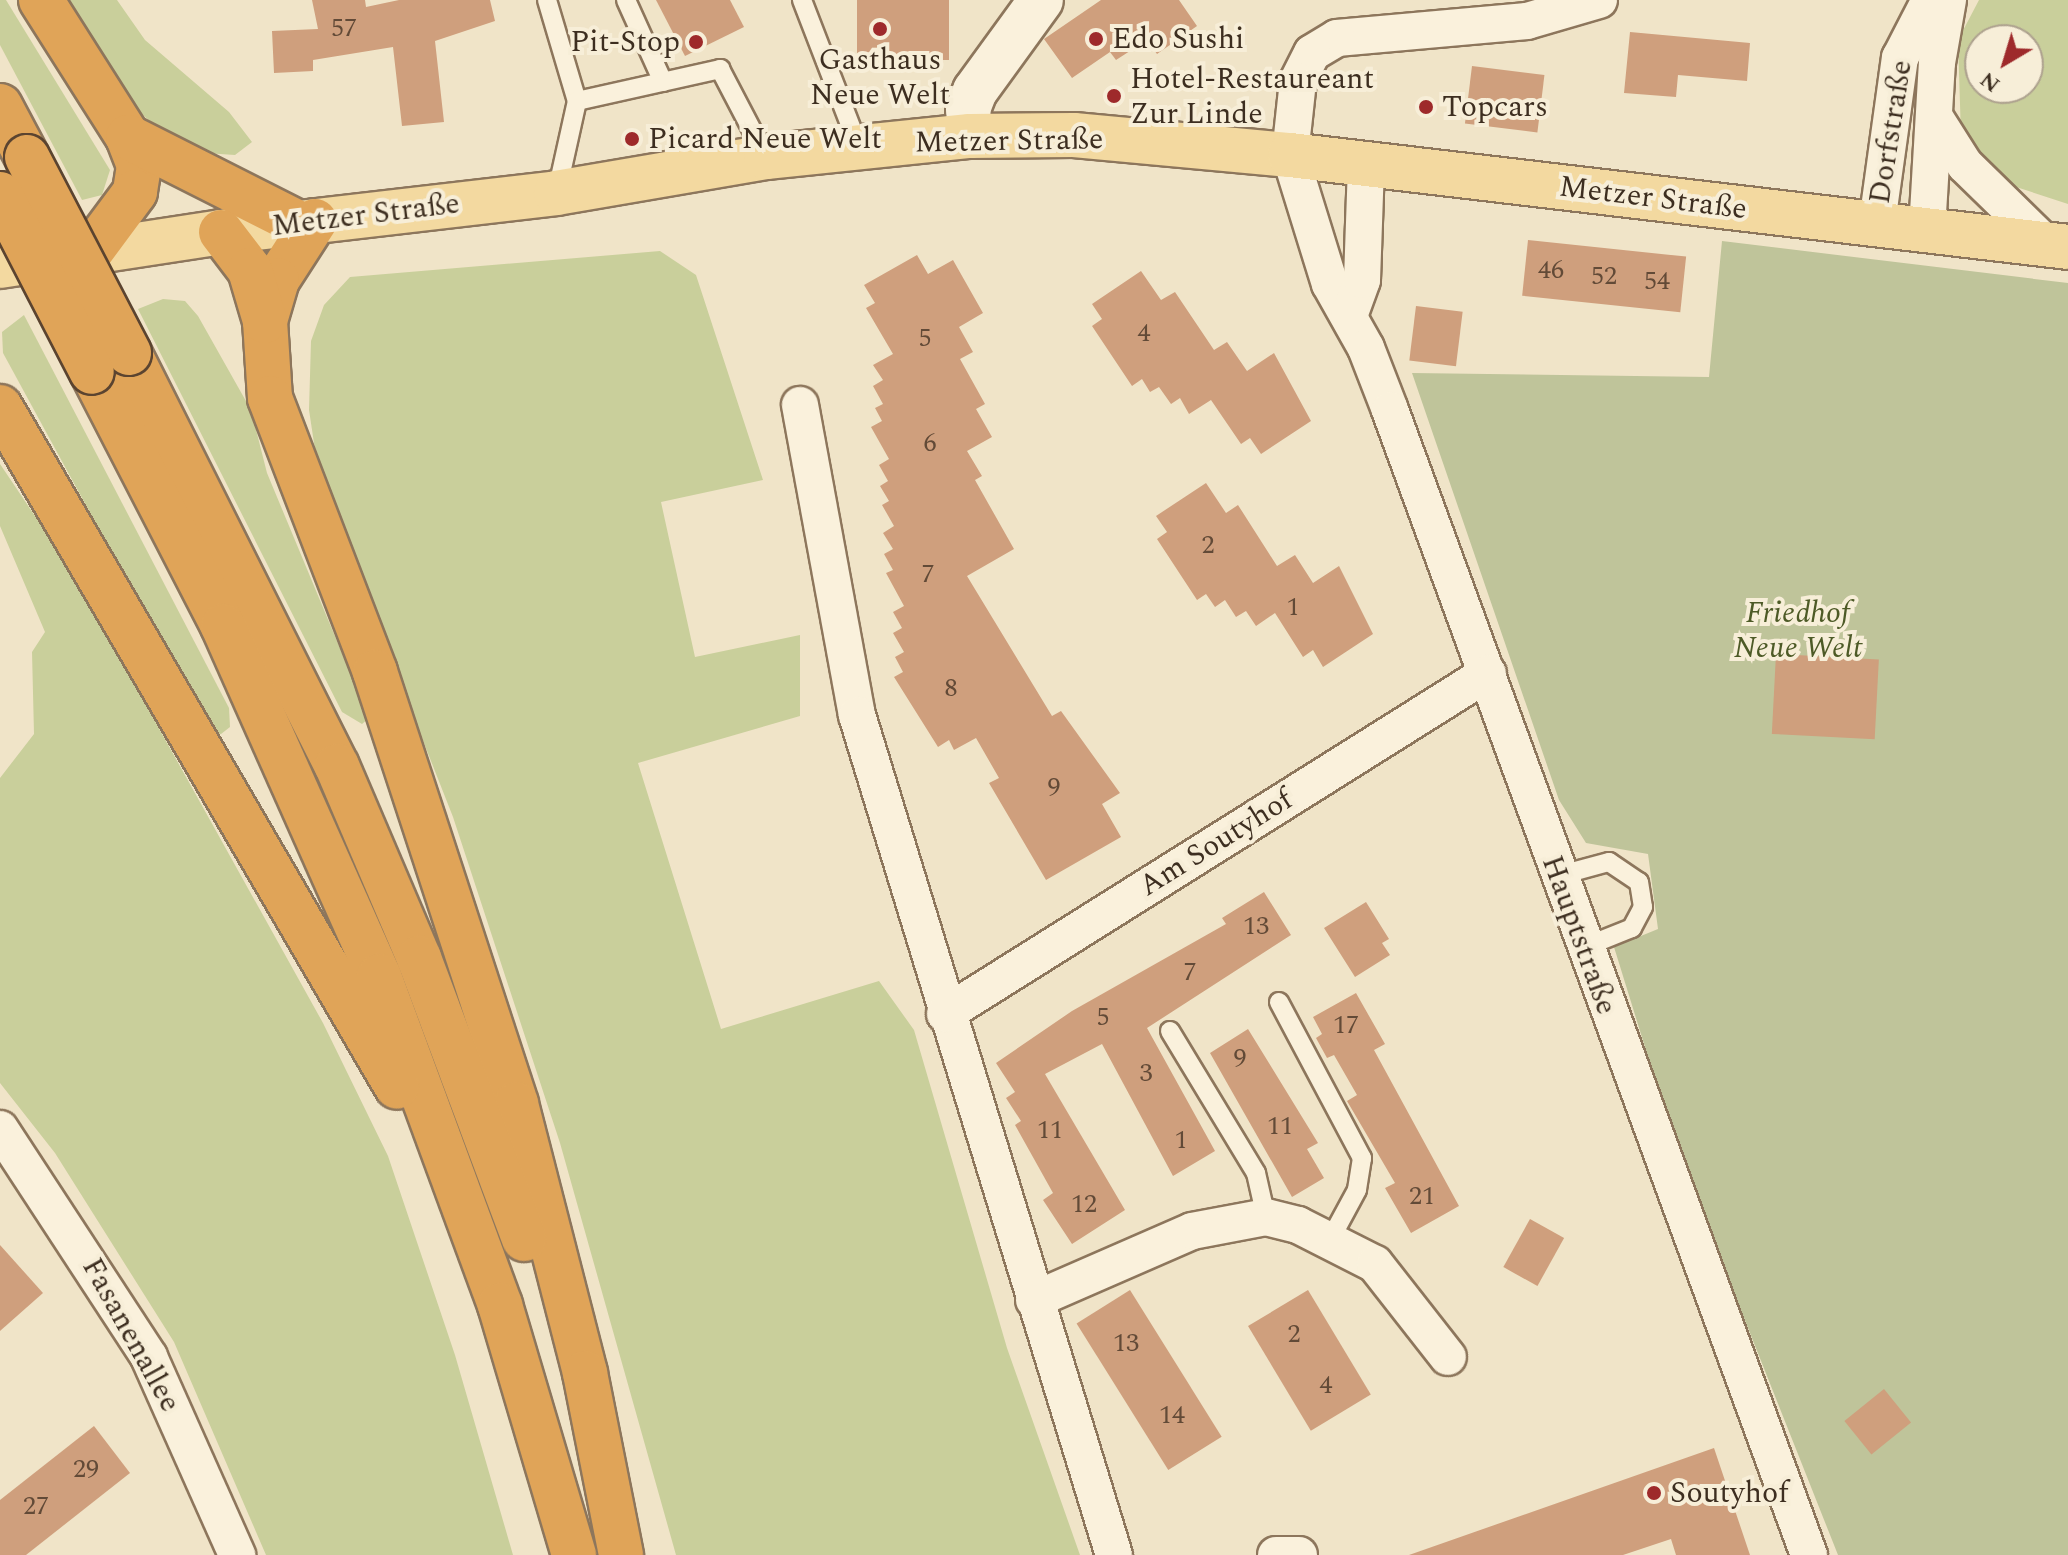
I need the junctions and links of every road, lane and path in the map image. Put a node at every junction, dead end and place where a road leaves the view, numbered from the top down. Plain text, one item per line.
1 (41, 0) edge
2 (547, 0) edge
3 (626, 0) edge
4 (802, 0) edge
5 (1599, 0) edge
6 (1930, 0) edge
7 (1948, 0) edge
8 (1028, 5) edge
9 (663, 82) junction
10 (577, 101) junction
11 (0, 106) edge
12 (1934, 116) junction
13 (970, 136) junction
14 (128, 137) junction
15 (859, 148) junction
16 (1290, 155) junction
17 (766, 157) junction
18 (1366, 165) junction
19 (556, 193) junction
20 (0, 194) edge
21 (306, 222) junction
22 (1877, 223) junction
23 (1927, 230) junction
24 (221, 232) junction
25 (2058, 246) edge
26 (92, 250) junction
27 (0, 266) edge
28 (1349, 316) junction
29 (265, 321) junction
30 (111, 362) junction
31 (800, 405) dead end
32 (0, 407) edge
33 (1488, 673) junction
34 (1557, 876) junction
35 (1582, 948) junction
36 (1279, 1002) dead end
37 (945, 1014) junction
38 (1170, 1031) dead end
39 (0, 1129) edge
40 (1266, 1217) junction
41 (1330, 1240) junction
42 (1034, 1300) junction
43 (1448, 1357) dead end
44 (523, 1380) junction
45 (237, 1555) edge
46 (574, 1555) edge
47 (621, 1555) edge
48 (1114, 1555) edge
49 (1276, 1555) edge
50 (1299, 1555) edge
51 (1809, 1555) edge

1 - 14 highway
2 - 10 lane
3 - 9 lane
4 - 15 lane
5 - 16 street
6 - 22 street, Dorfstraße
7 - 12 street, Dorfstraße
8 - 13 main road
9 - 10 lane
9 - 17 lane
10 - 19 lane
11 - 30 highway, bridge
12 - 23 street, Dorfstraße
12 - 25 street, Dorfstraße
13 - 15 main road, Metzer Straße
13 - 16 main road, Metzer Straße
14 - 21 highway
14 - 26 highway
15 - 17 main road, Metzer Straße
16 - 18 main road, Metzer Straße
16 - 28 street, Hauptstraße
17 - 19 main road, Metzer Straße
18 - 22 main road, Metzer Straße
18 - 28 street
19 - 21 main road, Metzer Straße
20 - 30 highway, bridge
21 - 24 main road, Metzer Straße
21 - 29 highway
22 - 23 main road, Metzer Straße
23 - 25 main road, Metzer Straße
24 - 26 main road, Metzer Straße
24 - 29 highway
26 - 27 main road, Metzer Straße
28 - 33 street, Hauptstraße
29 - 47 highway
30 - 44 highway
30 - 47 highway
31 - 37 street
32 - 44 highway
33 - 34 street, Hauptstraße
33 - 37 street, Am Soutyhof
34 - 35 street, Hauptstraße
34 - 35 lane
35 - 51 street, Hauptstraße
36 - 41 lane
37 - 42 street
38 - 40 lane
39 - 45 street, Fasanenallee
40 - 41 street
40 - 42 street
41 - 43 street
42 - 48 street
44 - 46 highway
49 - 50 street

